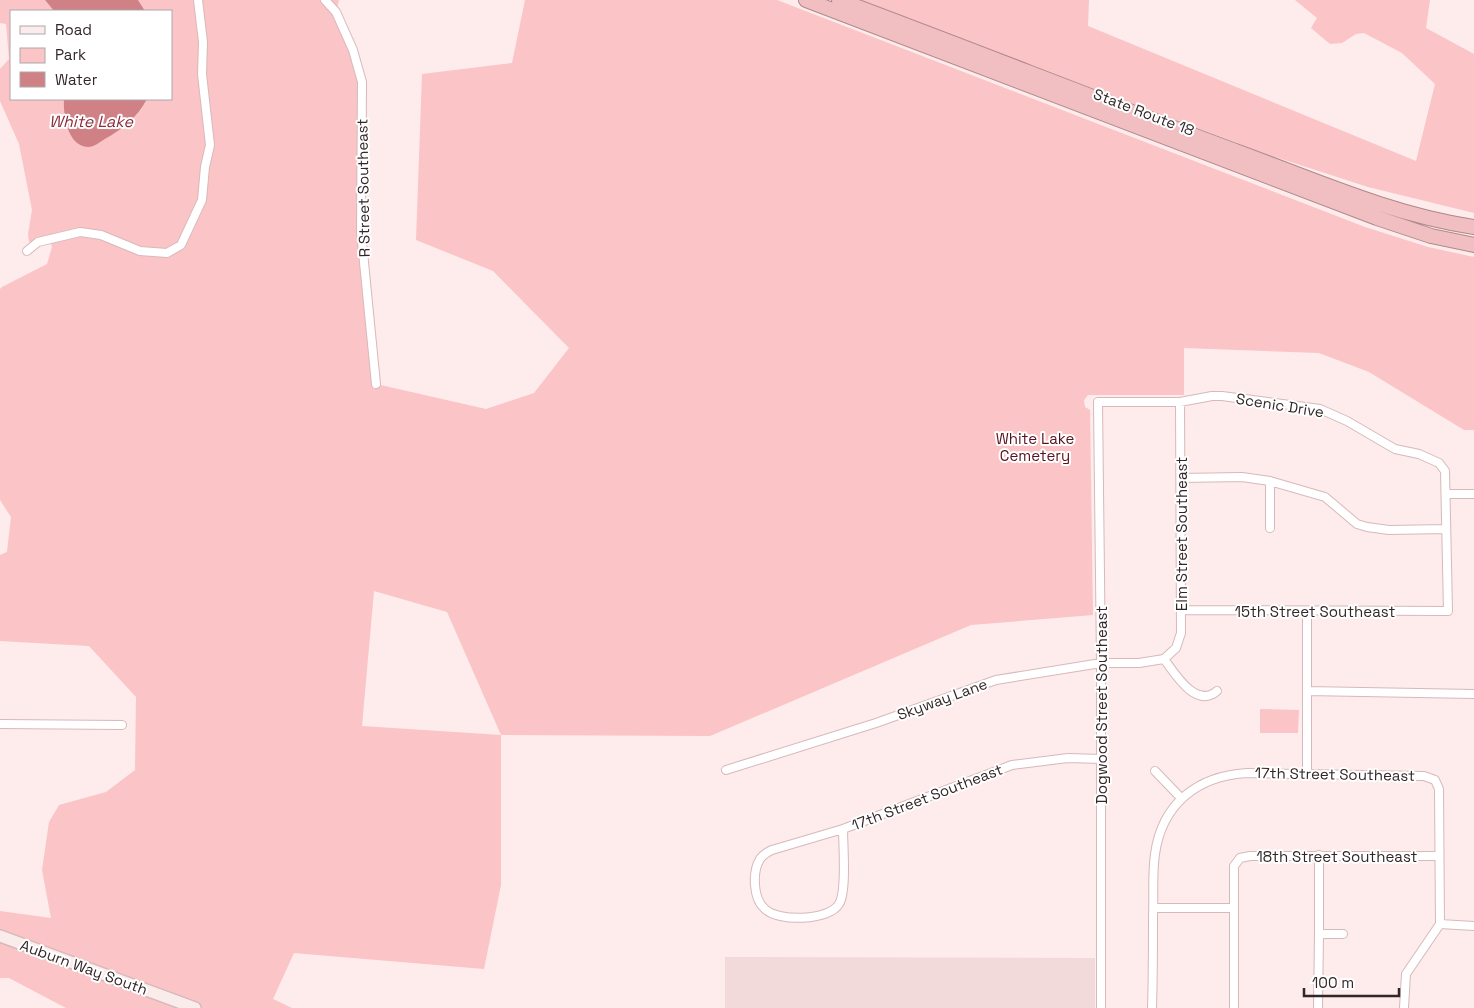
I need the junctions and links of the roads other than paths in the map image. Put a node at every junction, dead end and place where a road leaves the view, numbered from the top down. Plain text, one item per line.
1 (198, 0) edge
2 (325, 0) edge
3 (806, 0) edge
4 (838, 0) edge
5 (1351, 194) junction
6 (1474, 220) edge
7 (1474, 227) edge
8 (1474, 245) edge
9 (27, 251) dead end
10 (376, 384) dead end
11 (1098, 402) joint
12 (1180, 402) junction
13 (1181, 478) junction
14 (1270, 481) junction
15 (1446, 494) junction
16 (1474, 494) edge
17 (1270, 528) dead end
18 (1446, 529) junction
19 (1182, 610) junction
20 (1307, 611) junction
21 (1164, 659) junction
22 (1101, 662) junction
23 (1217, 691) dead end
24 (1307, 691) junction
25 (1474, 694) edge
26 (0, 724) edge
27 (122, 725) dead end
28 (1101, 759) junction
29 (726, 770) dead end
30 (1155, 771) dead end
31 (1307, 774) junction
32 (1181, 798) junction
33 (843, 829) junction
34 (1319, 855) junction
35 (1438, 856) junction
36 (1154, 908) junction
37 (1234, 908) junction
38 (1440, 924) junction
39 (1474, 926) edge
40 (1320, 934) junction
41 (1343, 934) dead end
42 (0, 936) edge
43 (195, 1008) edge
44 (1101, 1008) edge
45 (1152, 1008) edge
46 (1234, 1008) edge
47 (1318, 1008) edge
48 (1404, 1008) edge

1 - 9 street
2 - 10 street, R Street Southeast
3 - 8 highway, State Route 18
4 - 5 highway, State Route 18
5 - 6 highway
5 - 7 highway, State Route 18
11 - 12 street, Scenic Drive
11 - 22 street, Dogwood Street Southeast
12 - 13 street, Elm Street Southeast
12 - 15 street, Scenic Drive
13 - 14 street
13 - 19 street, Elm Street Southeast
14 - 17 street
14 - 18 street
15 - 16 street
15 - 18 street
18 - 20 street, 15th Street Southeast
19 - 20 street, 15th Street Southeast
19 - 21 street, Elm Street Southeast
20 - 24 street
21 - 22 street, Skyway Lane
21 - 23 street
22 - 28 street, Dogwood Street Southeast
22 - 29 street, Skyway Lane
24 - 25 street
24 - 31 street
26 - 27 street
28 - 33 street, 17th Street Southeast
28 - 44 street, Dogwood Street Southeast
30 - 32 street
31 - 32 street, 17th Street Southeast
31 - 35 street, 17th Street Southeast
32 - 36 street
33 - 33 street, 17th Street Southeast
34 - 35 street, 18th Street Southeast
34 - 37 street, 18th Street Southeast
34 - 40 street
35 - 38 street
36 - 37 street
36 - 45 street
37 - 46 street
38 - 39 street
38 - 48 street
40 - 41 street
40 - 47 street
42 - 43 main road, Auburn Way South

